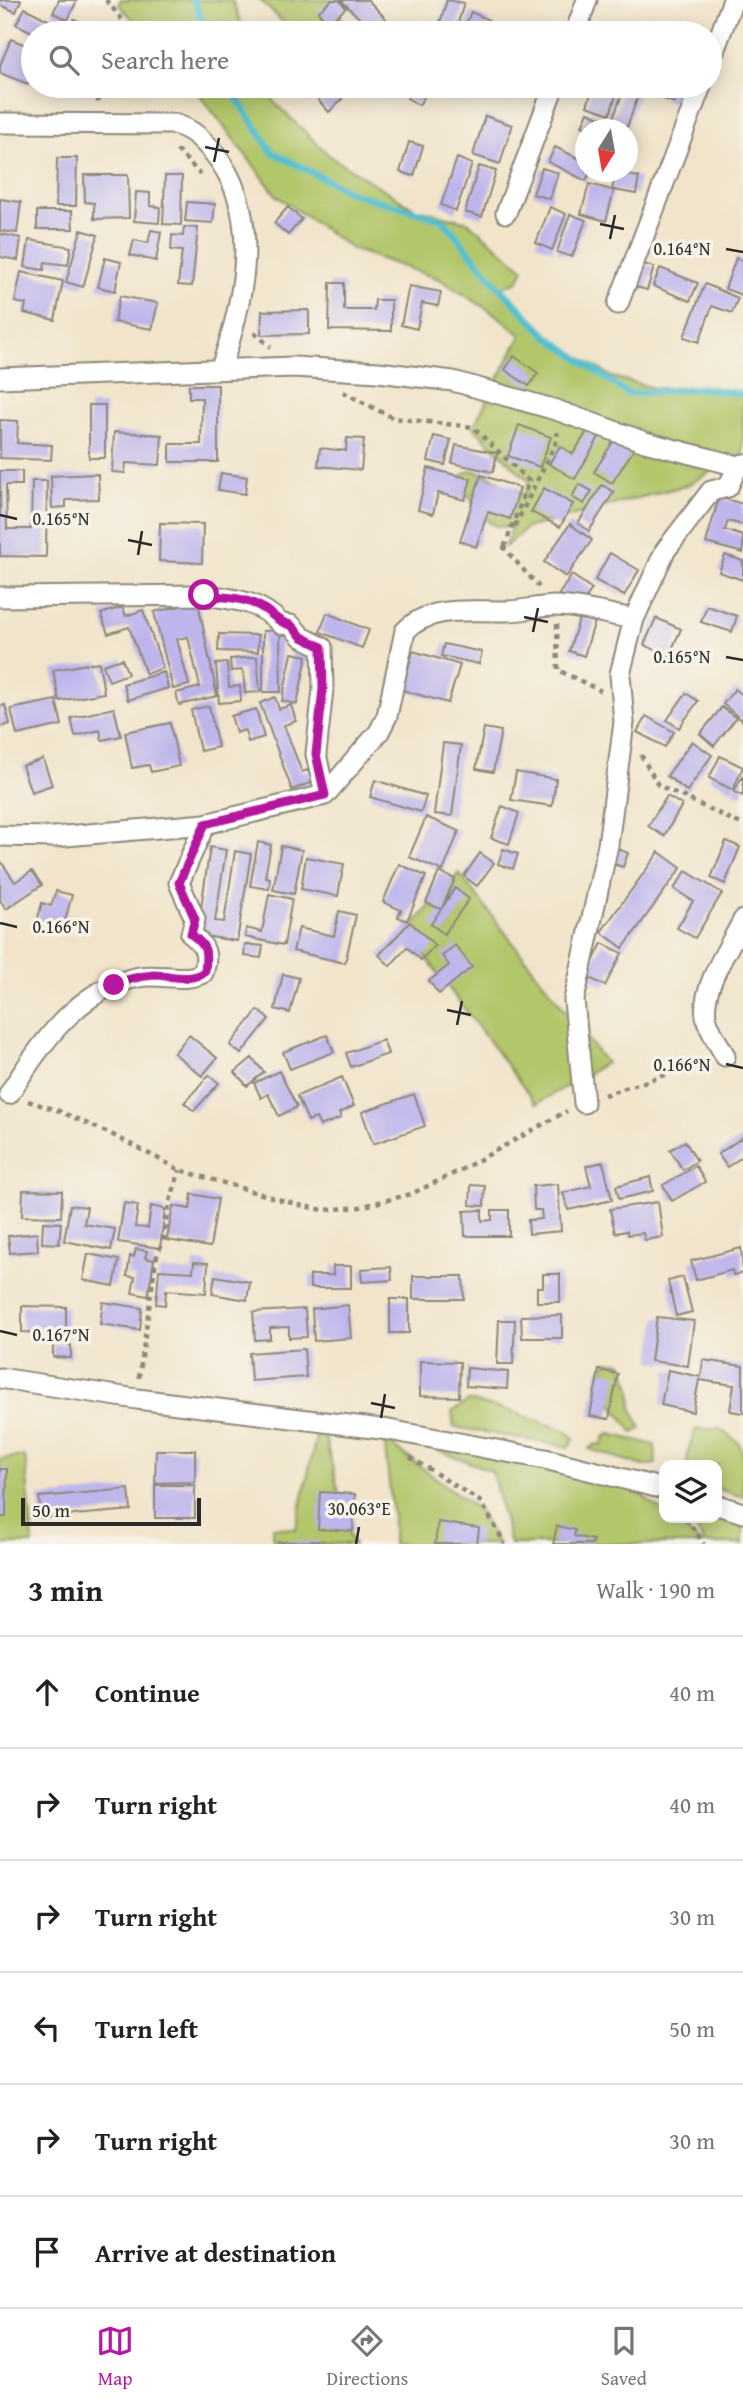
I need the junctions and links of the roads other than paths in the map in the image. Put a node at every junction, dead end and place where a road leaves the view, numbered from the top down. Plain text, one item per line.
1 (587, 0) edge
2 (733, 0) edge
3 (579, 21) edge
4 (722, 30) edge
5 (549, 98) edge
6 (696, 98) edge
7 (0, 123) edge
8 (506, 213) dead end
9 (618, 304) dead end
10 (220, 368) junction
11 (0, 378) edge
12 (740, 465) edge
13 (0, 597) edge
14 (635, 619) junction
15 (325, 795) junction
16 (205, 824) junction
17 (0, 836) edge
18 (743, 920) edge
19 (725, 1056) road end
20 (9, 1094) road end
21 (584, 1102) road end
22 (0, 1378) edge
23 (659, 1488) edge
24 (722, 1506) edge
25 (743, 1513) edge

1 - 3 street
2 - 4 street
5 - 8 street
6 - 9 street
7 - 10 street
10 - 11 street
10 - 12 street
12 - 14 street
13 - 15 street
14 - 15 street
14 - 21 street
15 - 16 street
16 - 17 street
16 - 20 street
18 - 19 street
22 - 23 street
24 - 25 street

